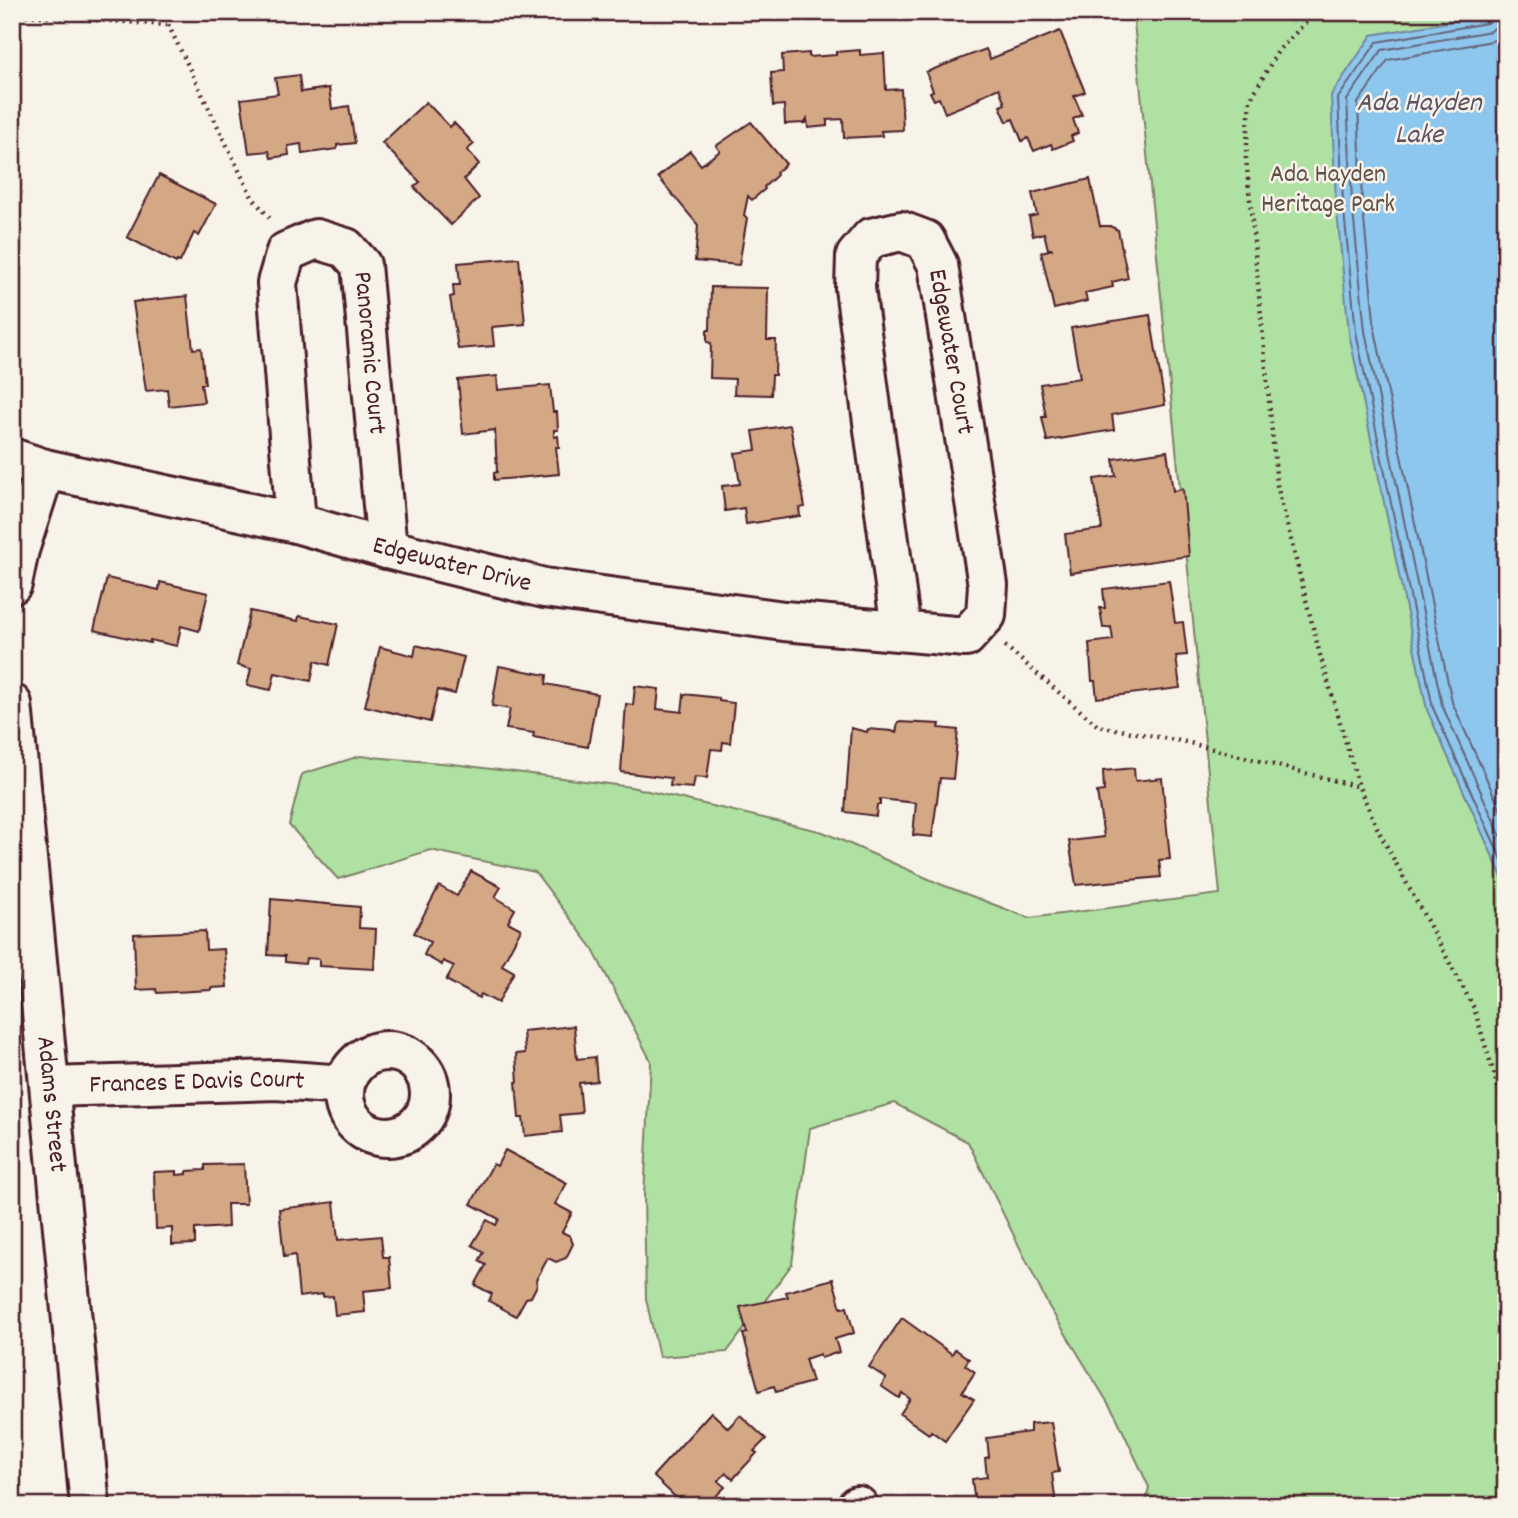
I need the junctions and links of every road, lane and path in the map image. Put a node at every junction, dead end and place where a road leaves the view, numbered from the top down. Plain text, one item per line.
1 (162, 12) edge
2 (1316, 12) edge
3 (12, 14) edge
4 (168, 25) junction
5 (295, 248) junction
6 (29, 464) edge
7 (296, 523) junction
8 (387, 549) junction
9 (12, 584) edge
10 (978, 624) junction
11 (901, 630) junction
12 (12, 704) edge
13 (1359, 787) junction
14 (344, 1085) dead end
15 (50, 1087) junction
16 (1506, 1114) edge
17 (90, 1506) edge

1 - 4 path
2 - 13 path
3 - 4 path
4 - 5 path
5 - 7 street
5 - 8 street, Panoramic Court
6 - 7 street, Edgewater Drive
6 - 9 street
7 - 8 street, Edgewater Drive
8 - 11 street, Edgewater Drive
10 - 11 street
10 - 11 street, Edgewater Court
10 - 13 path
12 - 15 street, Adams Street
13 - 16 path
14 - 15 street, Frances E Davis Court
15 - 17 street, Adams Street

